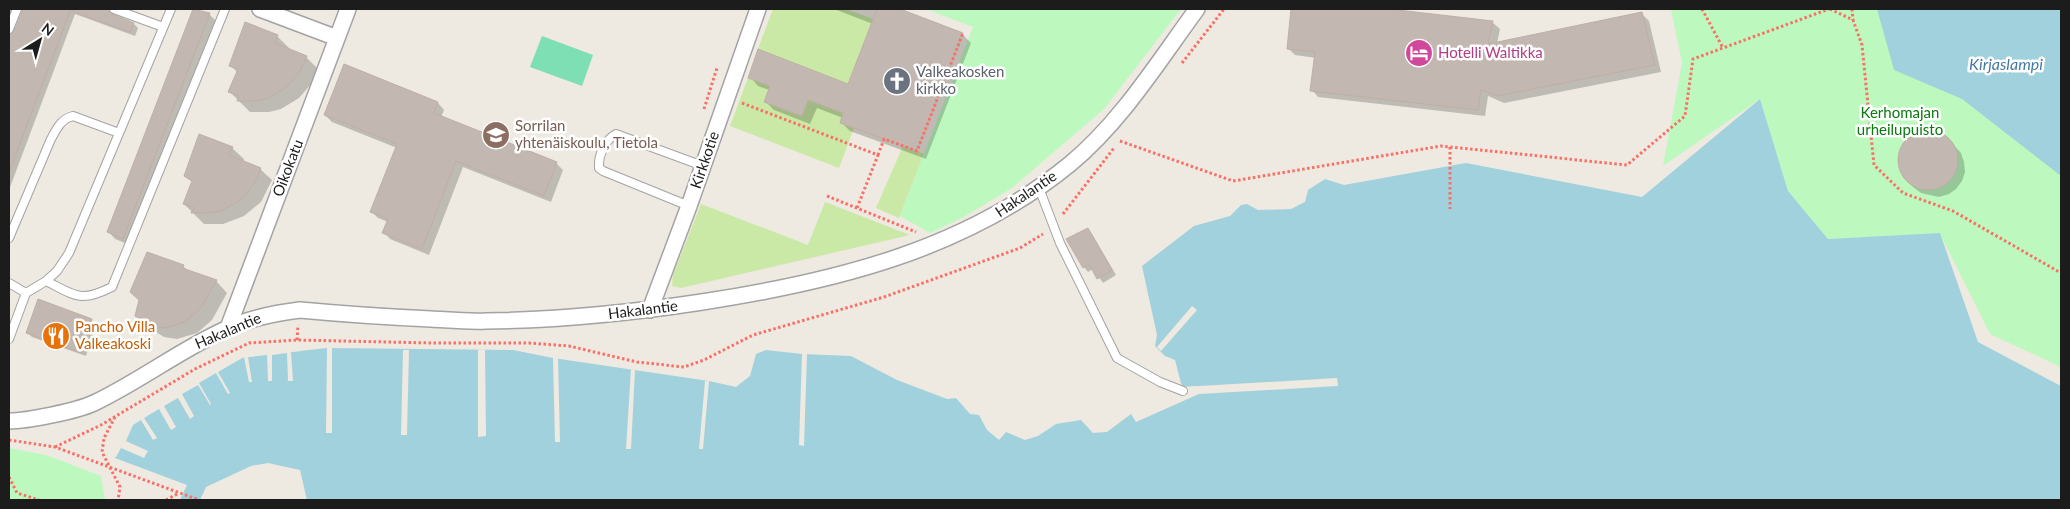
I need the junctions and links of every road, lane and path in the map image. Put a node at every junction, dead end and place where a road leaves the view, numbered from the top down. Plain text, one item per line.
1 (17, 9) edge
2 (114, 9) edge
3 (170, 9) edge
4 (225, 9) edge
5 (260, 9) edge
6 (348, 9) edge
7 (758, 9) edge
8 (1197, 9) edge
9 (1702, 9) edge
10 (1830, 9) edge
11 (1852, 9) edge
12 (1853, 20) junction
13 (163, 27) junction
14 (9, 29) edge
15 (963, 33) dead end
16 (337, 38) junction
17 (1723, 48) junction
18 (727, 98) junction
19 (119, 133) junction
20 (1120, 141) dead end
21 (1450, 148) junction
22 (878, 155) junction
23 (703, 166) junction
24 (1039, 188) junction
25 (828, 196) dead end
26 (689, 206) junction
27 (857, 208) junction
28 (1450, 209) dead end
29 (921, 234) dead end
30 (9, 238) edge
31 (2061, 273) edge
32 (46, 281) junction
33 (9, 284) edge
34 (26, 293) junction
35 (650, 310) junction
36 (228, 328) junction
37 (9, 339) edge
38 (1183, 391) dead end
39 (115, 417) dead end
40 (9, 421) edge
41 (9, 440) edge
42 (111, 468) junction
43 (9, 478) edge
44 (179, 493) junction
45 (39, 500) edge
46 (118, 500) edge
47 (166, 500) edge
48 (200, 500) edge

1 - 14 lane
2 - 13 lane
3 - 13 lane
4 - 32 lane
5 - 16 street
6 - 16 street, Oikokatu
7 - 18 street, Kirkkotie
8 - 24 street, Hakalantie
9 - 17 path
10 - 12 path
10 - 17 path
11 - 12 path
12 - 31 path
13 - 19 lane
15 - 22 path
16 - 36 street, Oikokatu
17 - 21 path
18 - 22 path
18 - 23 street, Kirkkotie
19 - 30 lane
19 - 32 lane
20 - 21 path
21 - 28 path
22 - 27 path
23 - 26 street, Kirkkotie
23 - 26 lane
24 - 35 street, Hakalantie
24 - 38 lane
25 - 27 path
26 - 35 street, Kirkkotie
27 - 29 path
32 - 34 lane
33 - 34 lane
34 - 37 lane
35 - 36 street, Hakalantie
36 - 40 street, Hakalantie
39 - 42 path
41 - 42 path
42 - 44 path
42 - 46 path
43 - 45 path
44 - 47 path
44 - 48 path

